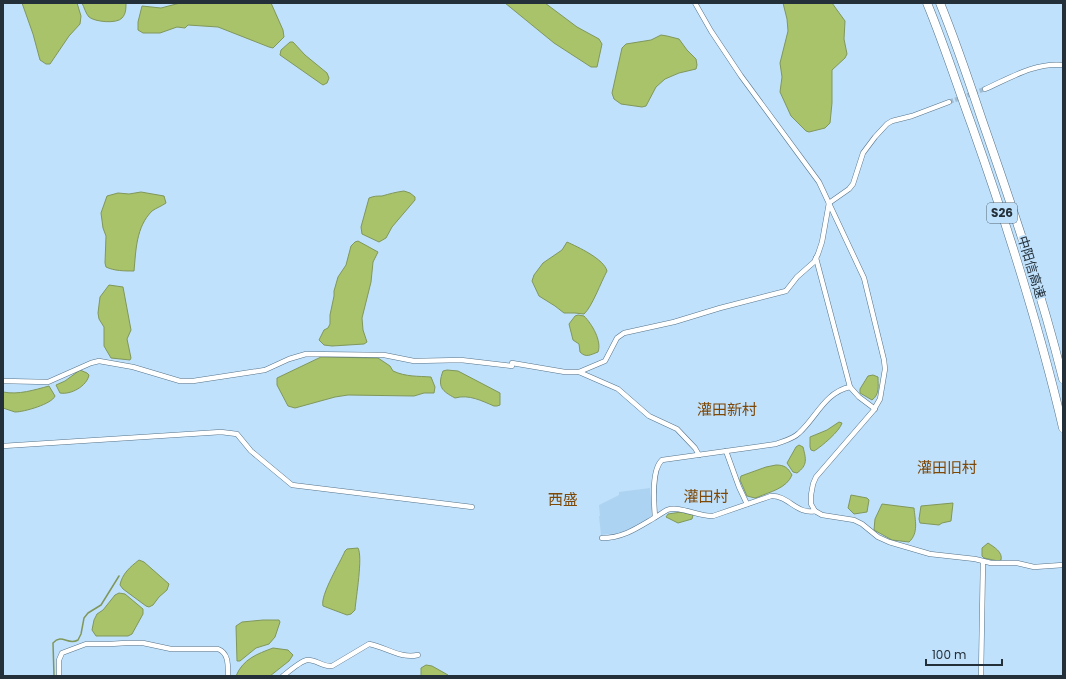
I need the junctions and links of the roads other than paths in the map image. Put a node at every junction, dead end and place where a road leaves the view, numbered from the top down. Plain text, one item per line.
1 (695, 3) edge
2 (927, 3) edge
3 (940, 3) edge
4 (1063, 65) edge
5 (985, 89) tunnel mouth
6 (948, 102) tunnel mouth
7 (829, 203) junction
8 (816, 258) junction
9 (579, 372) junction
10 (1063, 379) edge
11 (3, 381) edge
12 (850, 387) junction
13 (875, 409) junction
14 (1063, 428) edge
15 (3, 446) edge
16 (726, 451) junction
17 (699, 455) junction
18 (747, 504) junction
19 (472, 507) dead end
20 (815, 511) junction
21 (655, 518) junction
22 (602, 538) dead end
23 (983, 561) junction
24 (1063, 565) edge
25 (418, 655) dead end
26 (59, 676) edge
27 (228, 676) edge
28 (283, 676) edge
29 (981, 676) edge

1 - 7 street
2 - 14 highway, 中阳信高速 / S26
3 - 10 highway, 中阳信高速 / S26
4 - 5 street
6 - 7 street
7 - 8 street
7 - 13 street
8 - 9 street
8 - 12 street
9 - 11 street
9 - 17 street
12 - 13 street
12 - 16 street
13 - 20 street
15 - 19 street
16 - 17 street
16 - 18 street
17 - 21 street
18 - 20 street
18 - 21 street
20 - 23 street
21 - 22 street
23 - 24 street
23 - 29 street
25 - 28 street
26 - 27 street

